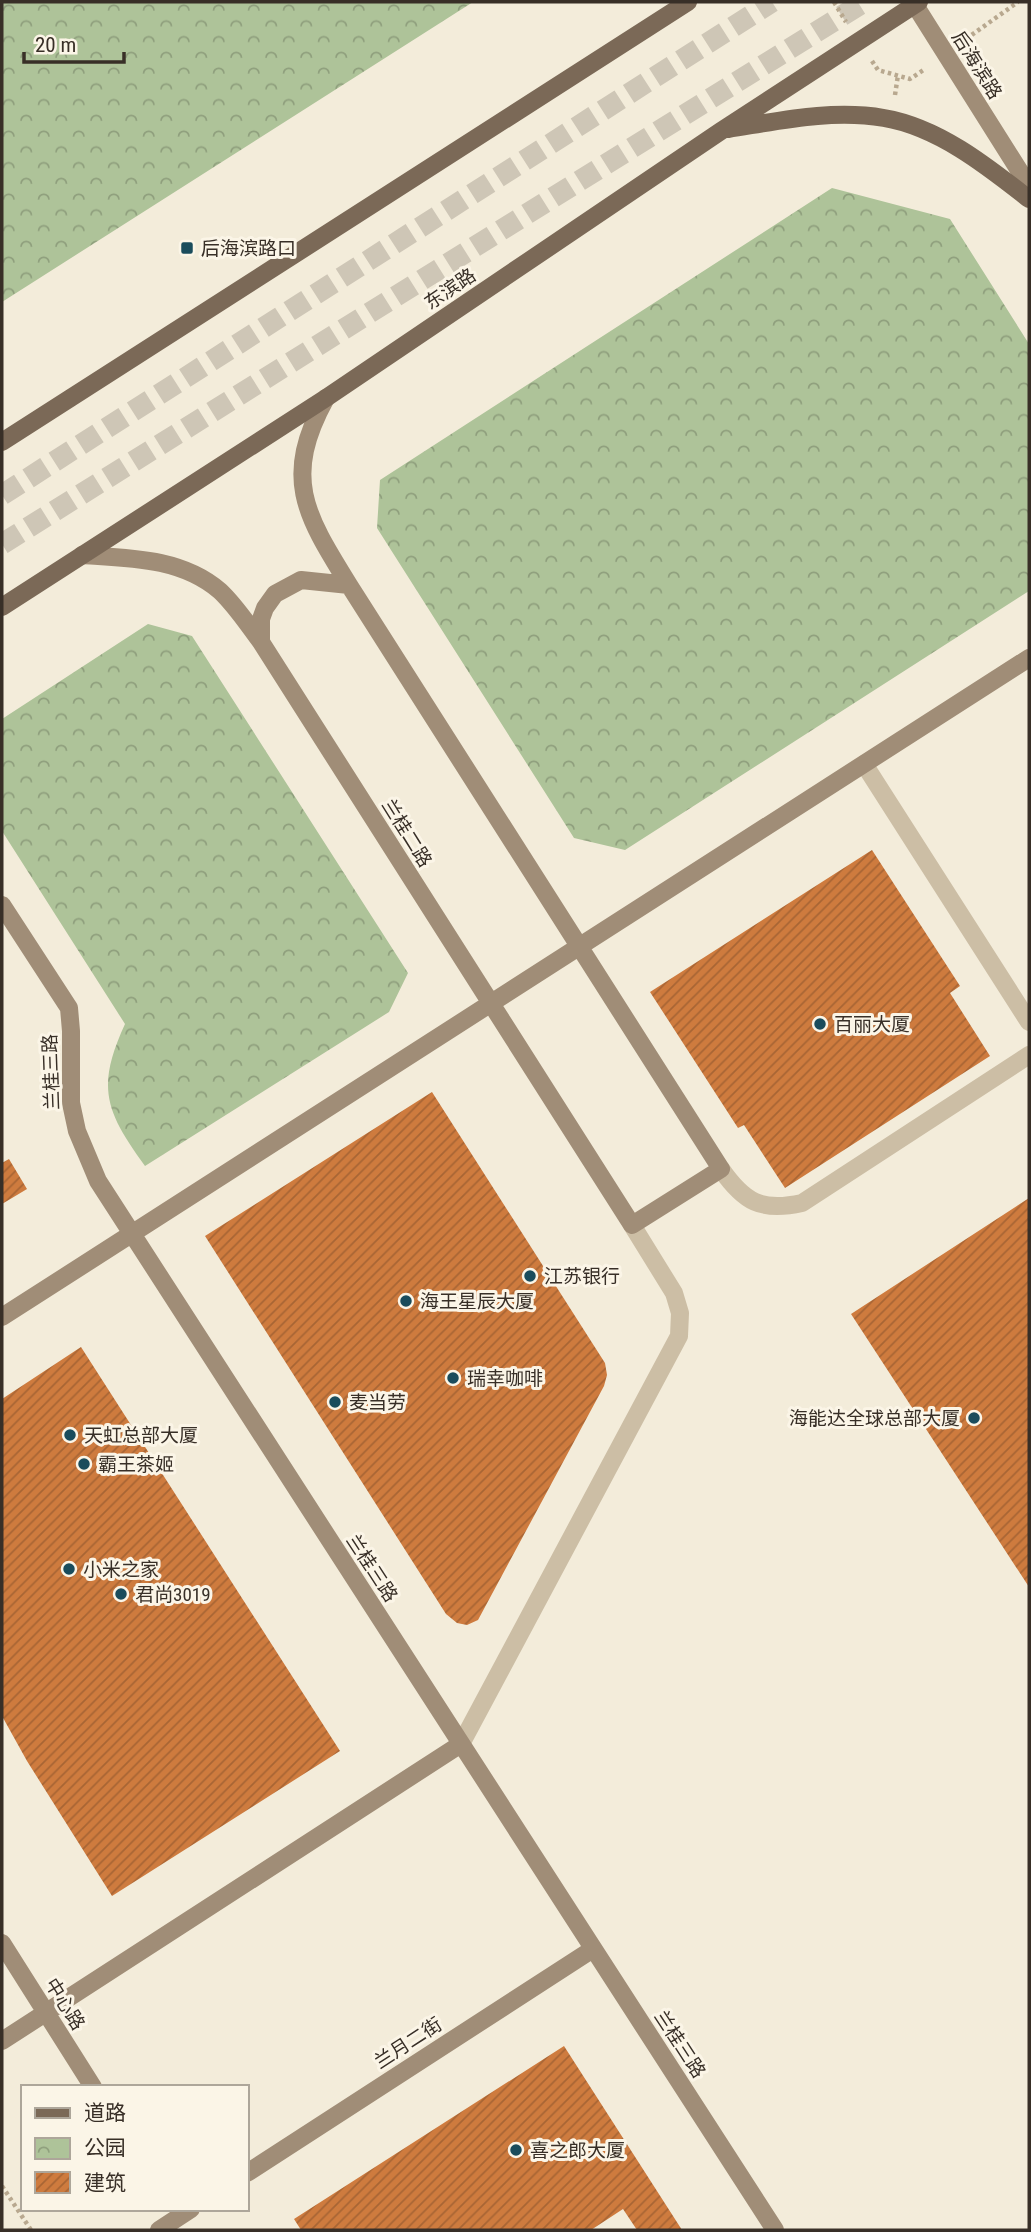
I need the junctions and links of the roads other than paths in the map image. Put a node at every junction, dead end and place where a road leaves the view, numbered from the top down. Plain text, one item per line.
1 (673, 2) edge
2 (688, 2) edge
3 (915, 3) edge
4 (659, 20) junction
5 (721, 131) junction
6 (1029, 186) edge
7 (1029, 199) edge
8 (326, 398) junction
9 (2, 442) edge
10 (82, 555) junction
11 (349, 585) junction
12 (2, 607) edge
13 (261, 642) junction
14 (1029, 658) edge
15 (864, 764) junction
16 (2, 905) edge
17 (579, 947) junction
18 (490, 1003) junction
19 (1029, 1021) edge
20 (1029, 1055) edge
21 (721, 1169) junction
22 (632, 1225) junction
23 (131, 1234) junction
24 (2, 1317) edge
25 (461, 1744) junction
26 (2, 1943) edge
27 (593, 1949) junction
28 (46, 2013) junction
29 (8, 2038) edge
30 (92, 2085) edge
31 (248, 2172) edge
32 (182, 2217) edge
33 (159, 2230) edge
34 (775, 2230) edge

1 - 4 main road
2 - 4 main road
3 - 5 main road, 东滨路
3 - 6 street, 后海滨路
4 - 9 main road
5 - 7 main road
5 - 8 main road, 东滨路
8 - 10 main road, 东滨路
8 - 11 street
10 - 12 main road, 东滨路
10 - 13 street, 兰桂二路
11 - 13 street
11 - 17 street
13 - 18 street, 兰桂二路
14 - 15 street
15 - 17 street
15 - 19 street
16 - 23 street, 兰桂三路
17 - 18 street
17 - 21 street
18 - 22 street, 兰桂二路
18 - 23 street
20 - 21 street
21 - 22 street
22 - 25 street
23 - 24 street
23 - 25 street, 兰桂三路
25 - 27 street, 兰桂三路
25 - 28 street
26 - 28 street, 中心路
27 - 31 street, 兰月二街
27 - 34 street, 兰桂三路
28 - 29 street
28 - 30 street, 中心路
32 - 33 street

